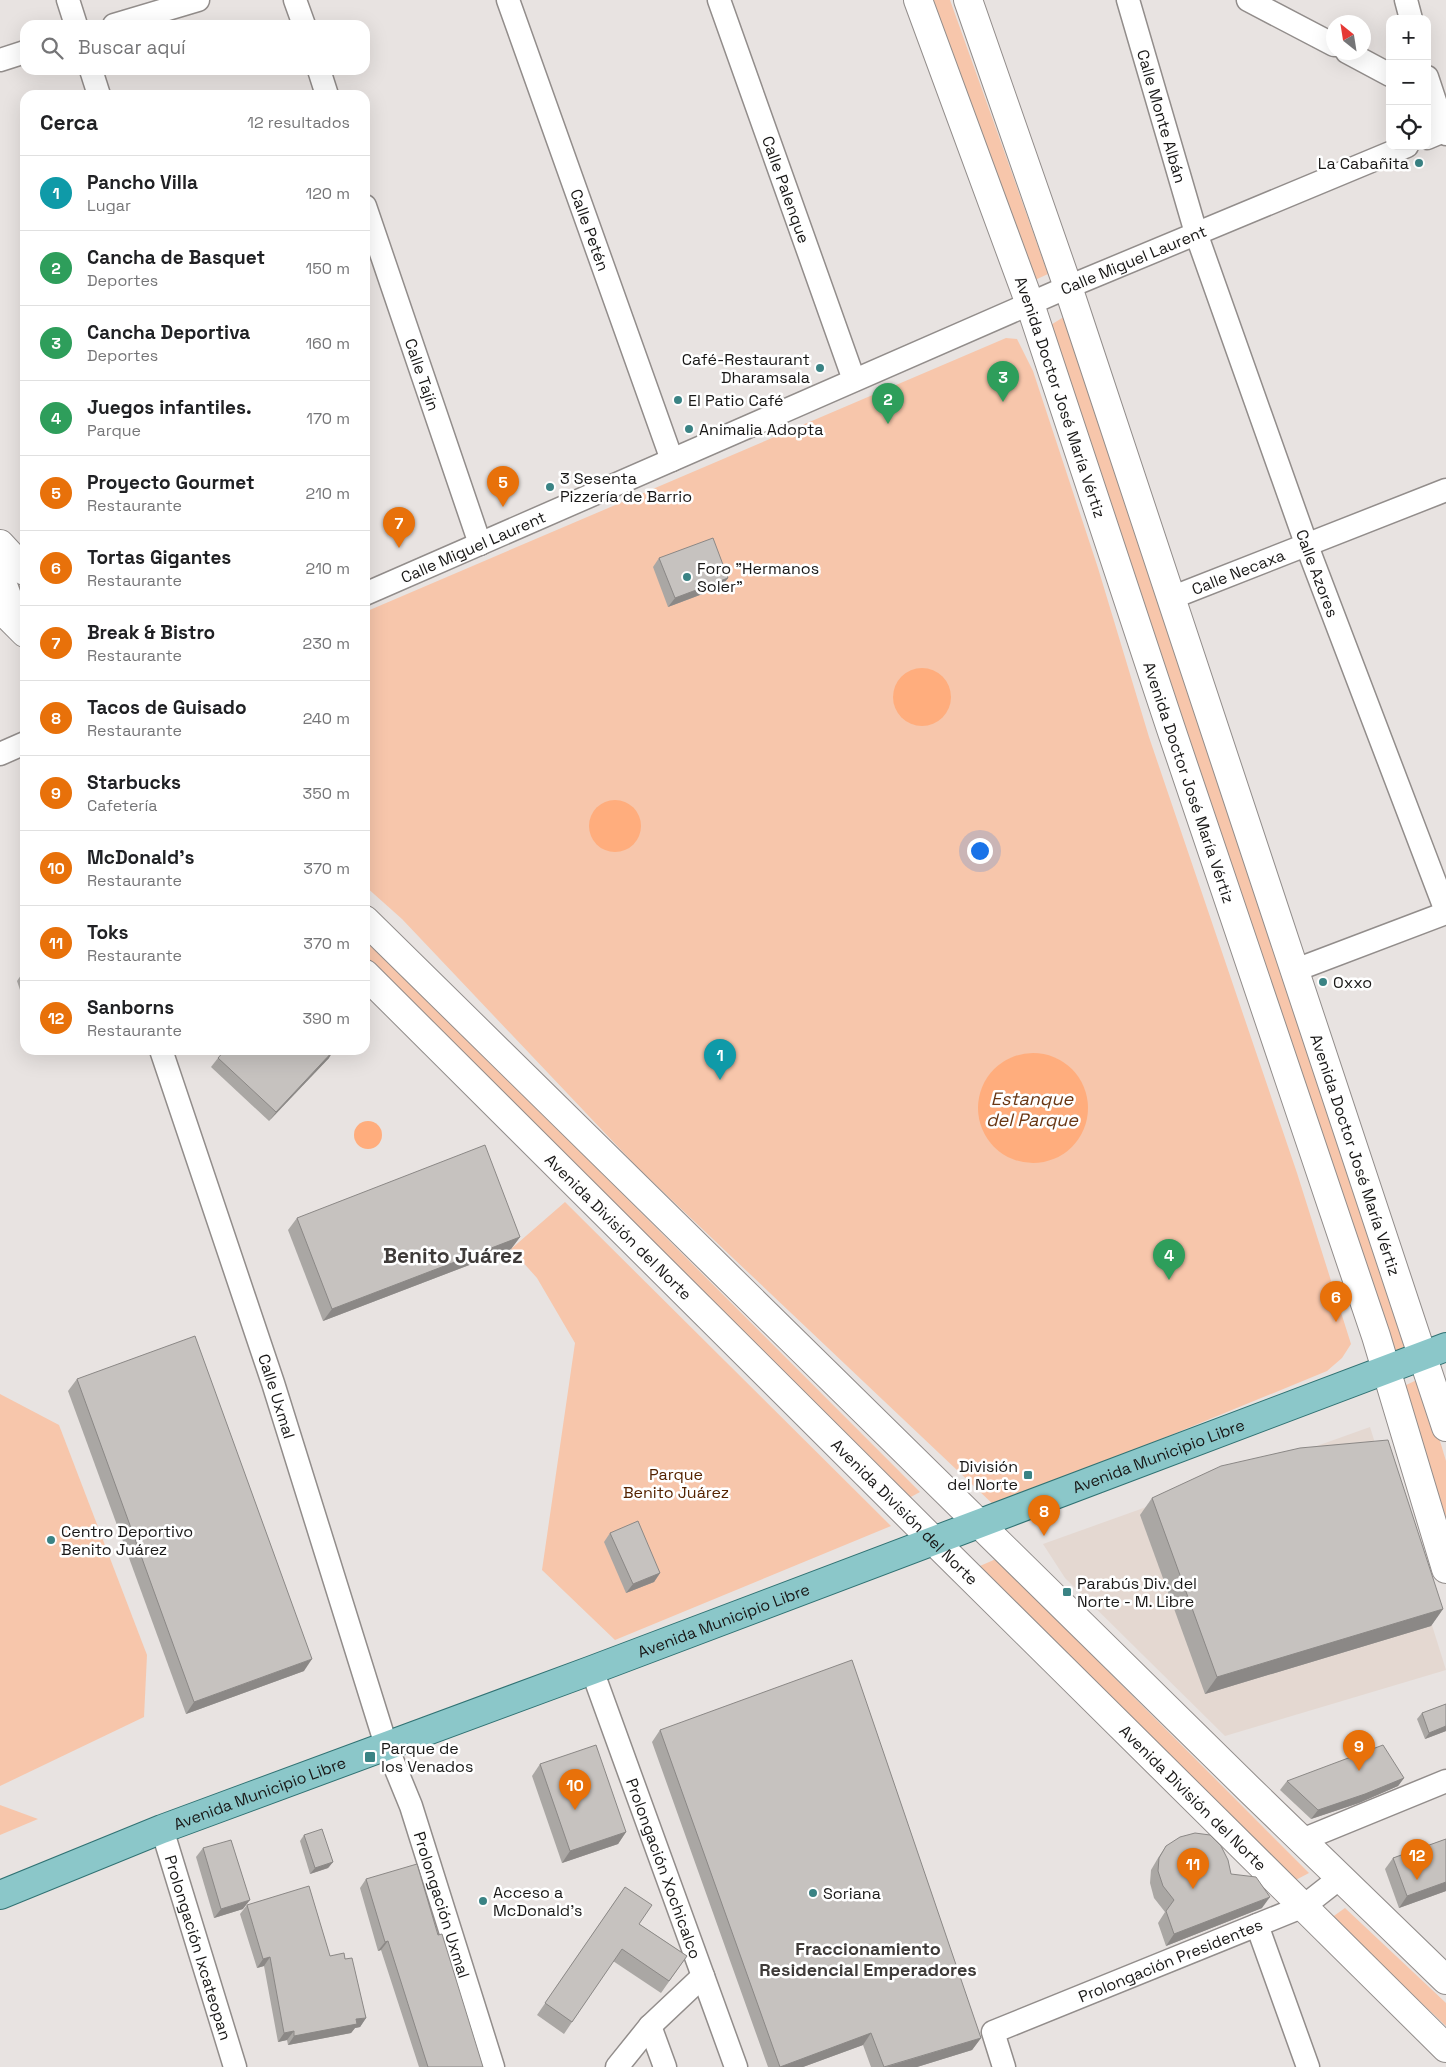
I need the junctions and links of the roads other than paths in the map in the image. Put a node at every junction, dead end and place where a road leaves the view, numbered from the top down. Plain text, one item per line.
1 (68, 0) edge
2 (198, 0) edge
3 (295, 0) edge
4 (508, 0) edge
5 (719, 0) edge
6 (918, 0) edge
7 (968, 0) edge
8 (1128, 0) edge
9 (1406, 0) edge
10 (1254, 2) edge
11 (1410, 15) edge
12 (74, 20) edge
13 (131, 20) edge
14 (302, 20) edge
15 (1326, 41) edge
16 (20, 54) edge
17 (0, 60) edge
18 (1362, 60) edge
19 (1386, 73) edge
20 (93, 75) edge
21 (321, 75) edge
22 (97, 90) edge
23 (325, 90) edge
24 (1433, 94) edge
25 (1441, 133) edge
26 (1397, 150) edge
27 (370, 221) edge
28 (1196, 233) junction
29 (1068, 287) junction
30 (1030, 304) junction
31 (854, 380) junction
32 (672, 460) junction
33 (1446, 490) edge
34 (0, 544) edge
35 (480, 544) junction
36 (1307, 546) junction
37 (20, 566) edge
38 (0, 568) edge
39 (370, 592) edge
40 (1171, 598) junction
41 (0, 608) edge
42 (20, 623) edge
43 (20, 630) edge
44 (20, 745) edge
45 (0, 754) edge
46 (1446, 912) edge
47 (370, 925) edge
48 (1293, 971) junction
49 (370, 979) edge
50 (163, 1055) edge
51 (1435, 1352) edge
52 (1386, 1370) junction
53 (1446, 1427) edge
54 (979, 1524) junction
55 (934, 1541) junction
56 (1446, 1569) edge
57 (592, 1670) junction
58 (386, 1745) junction
59 (1446, 1781) edge
60 (162, 1829) junction
61 (1302, 1840) junction
62 (1341, 1877) junction
63 (0, 1894) edge
64 (1304, 1906) junction
65 (1257, 1925) junction
66 (703, 1976) junction
67 (1446, 1980) edge
68 (650, 2026) junction
69 (1446, 2048) edge
70 (235, 2067) edge
71 (494, 2067) edge
72 (617, 2067) edge
73 (665, 2067) edge
74 (736, 2067) edge
75 (1004, 2067) edge
76 (1308, 2067) edge

1 - 12 street
2 - 13 street
3 - 14 street
4 - 32 street, Calle Petén
5 - 31 street, Calle Palenque
6 - 30 main road, Avenida Doctor José María Vértiz
7 - 29 main road, Avenida Doctor José María Vértiz
8 - 28 street, Calle Monte Albán
9 - 11 street
10 - 15 street
16 - 17 street
18 - 19 street
20 - 22 street
21 - 23 street
24 - 25 street
26 - 28 street, Calle Miguel Laurent
27 - 35 street, Calle Tajín
28 - 29 street, Calle Miguel Laurent
28 - 36 street, Calle Azores
29 - 30 street, Calle Miguel Laurent
29 - 40 main road, Avenida Doctor José María Vértiz
30 - 31 street, Calle Miguel Laurent
30 - 52 main road, Avenida Doctor José María Vértiz
31 - 32 street, Calle Miguel Laurent
32 - 35 street, Calle Miguel Laurent
33 - 36 street, Calle Necaxa
34 - 37 main road
35 - 39 street, Calle Miguel Laurent
36 - 40 street, Calle Necaxa
36 - 46 street, Calle Azores
38 - 42 street
40 - 48 main road, Avenida Doctor José María Vértiz
41 - 43 main road
44 - 45 street
46 - 48 street
47 - 54 main road
48 - 51 main road, Avenida Doctor José María Vértiz
49 - 55 main road, Avenida División del Norte
50 - 58 street, Calle Uxmal
51 - 52 main road, Avenida Municipio Libre
51 - 53 main road, Avenida Doctor José María Vértiz
52 - 54 main road, Avenida Municipio Libre
52 - 56 main road, Avenida Doctor José María Vértiz
54 - 55 main road, Avenida Municipio Libre
54 - 61 main road
55 - 57 main road, Avenida Municipio Libre
55 - 64 main road, Avenida División del Norte
57 - 58 main road, Avenida Municipio Libre
57 - 66 street, Prolongación Xochicalco
58 - 60 main road, Avenida Municipio Libre
58 - 71 street, Prolongación Uxmal
59 - 61 street
60 - 63 main road, Avenida Municipio Libre
60 - 70 street, Prolongación Ixcateopan
61 - 62 main road
62 - 64 street, Prolongación Presidentes
62 - 67 main road
64 - 65 street, Prolongación Presidentes
64 - 69 main road, Avenida División del Norte
65 - 75 street, Prolongación Presidentes
65 - 76 street
66 - 68 street
66 - 74 street, Prolongación Xochicalco
68 - 72 street
68 - 73 street

